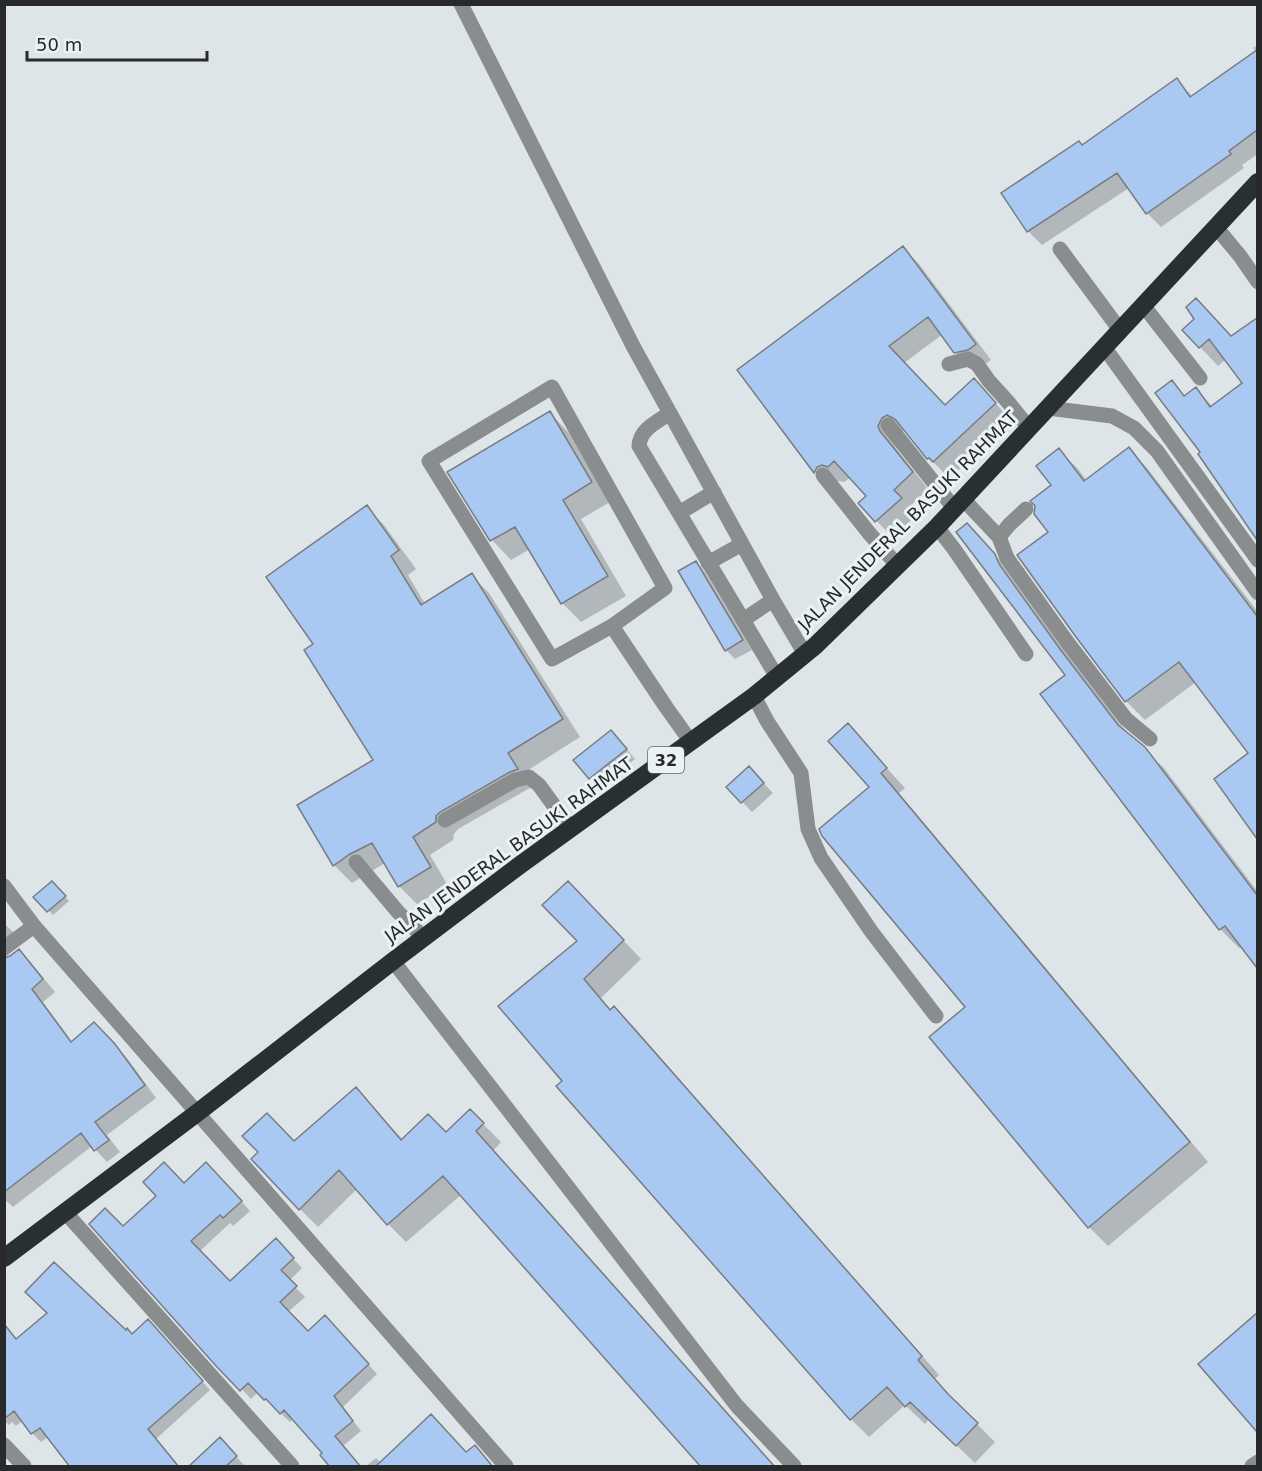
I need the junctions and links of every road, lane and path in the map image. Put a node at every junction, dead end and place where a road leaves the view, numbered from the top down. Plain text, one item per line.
1 (461, 4) edge
2 (1257, 182) edge
3 (1216, 227) junction
4 (1060, 249) dead end
5 (1257, 282) edge
6 (1143, 305) junction
7 (1120, 330) junction
8 (1104, 347) junction
9 (949, 364) dead end
10 (1200, 378) dead end
11 (1048, 408) junction
12 (670, 414) junction
13 (888, 425) dead end
14 (1029, 428) junction
15 (823, 475) dead end
16 (714, 492) junction
17 (959, 504) junction
18 (1026, 509) dead end
19 (679, 513) junction
20 (937, 527) junction
21 (999, 537) junction
22 (742, 544) junction
23 (1257, 560) edge
24 (708, 563) junction
25 (897, 566) junction
26 (1257, 593) edge
27 (773, 600) junction
28 (742, 620) junction
29 (612, 626) junction
30 (805, 654) junction
31 (1026, 654) dead end
32 (777, 677) junction
33 (754, 696) junction
34 (1150, 740) dead end
35 (691, 742) junction
36 (445, 820) dead end
37 (571, 829) junction
38 (356, 862) dead end
39 (4, 886) edge
40 (34, 926) junction
41 (424, 938) junction
42 (4, 948) edge
43 (393, 962) junction
44 (936, 1016) dead end
45 (197, 1113) junction
46 (65, 1212) junction
47 (4, 1258) edge
48 (4, 1445) edge
49 (1257, 1462) edge
50 (24, 1467) edge
51 (292, 1467) edge
52 (506, 1467) edge
53 (794, 1467) edge
54 (1252, 1467) edge

1 - 12 street
2 - 3 highway, JALAN JENDERAL BASUKI RAHMAT / 32
3 - 5 street
3 - 6 highway, JALAN JENDERAL BASUKI RAHMAT / 32
4 - 7 street
6 - 7 highway, JALAN JENDERAL BASUKI RAHMAT / 32
6 - 10 street
7 - 8 highway, JALAN JENDERAL BASUKI RAHMAT / 32
8 - 11 highway, JALAN JENDERAL BASUKI RAHMAT / 32
8 - 23 street
9 - 14 street
11 - 14 highway, JALAN JENDERAL BASUKI RAHMAT / 32
11 - 26 street
12 - 16 street
12 - 19 street
13 - 17 street
14 - 17 highway, JALAN JENDERAL BASUKI RAHMAT / 32
15 - 25 street
16 - 19 street
16 - 22 street
17 - 20 highway, JALAN JENDERAL BASUKI RAHMAT / 32
17 - 21 street
18 - 21 street
19 - 24 street
20 - 25 highway, JALAN JENDERAL BASUKI RAHMAT / 32
20 - 31 street
21 - 34 street
22 - 24 street
22 - 27 street
24 - 28 street
25 - 30 highway, JALAN JENDERAL BASUKI RAHMAT / 32
27 - 28 street
27 - 30 street
28 - 32 street
29 - 29 street
29 - 35 street
30 - 32 highway, JALAN JENDERAL BASUKI RAHMAT / 32
32 - 33 highway, JALAN JENDERAL BASUKI RAHMAT / 32
33 - 35 highway, JALAN JENDERAL BASUKI RAHMAT / 32
33 - 44 street
35 - 37 highway, JALAN JENDERAL BASUKI RAHMAT / 32
36 - 37 street
37 - 41 highway, JALAN JENDERAL BASUKI RAHMAT / 32
38 - 41 street
39 - 40 street
40 - 42 street
40 - 45 street
41 - 43 highway, JALAN JENDERAL BASUKI RAHMAT / 32
43 - 45 highway, JALAN JENDERAL BASUKI RAHMAT / 32
43 - 53 street
45 - 46 highway, JALAN JENDERAL BASUKI RAHMAT / 32
45 - 52 street
46 - 47 highway, JALAN JENDERAL BASUKI RAHMAT / 32
46 - 51 street
48 - 50 street
49 - 54 street

